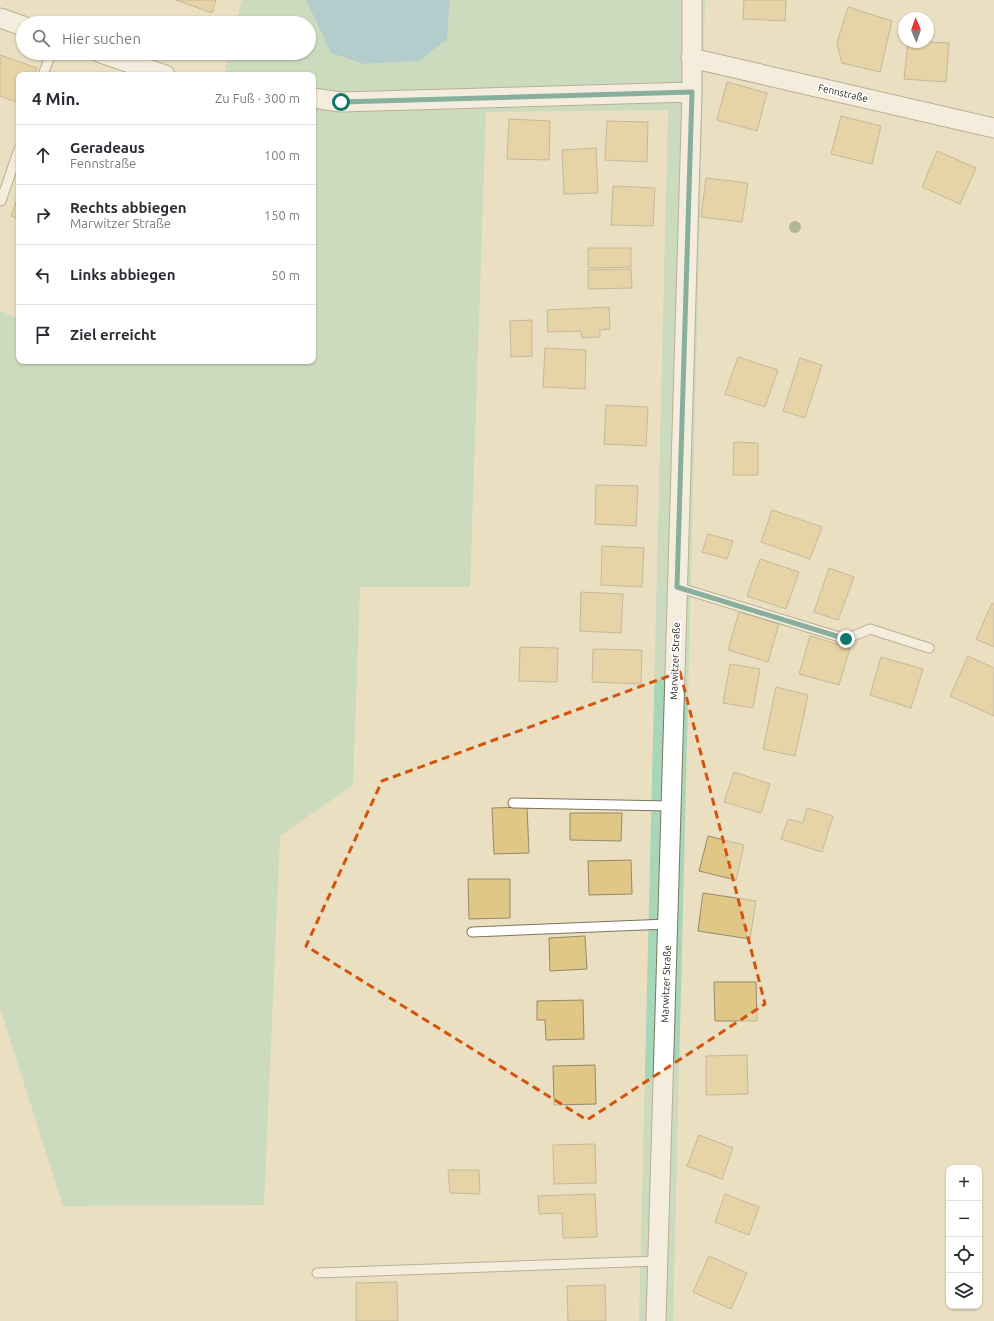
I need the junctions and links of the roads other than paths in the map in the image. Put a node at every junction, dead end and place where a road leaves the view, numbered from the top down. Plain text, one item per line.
1 (692, 0) edge
2 (0, 18) edge
3 (16, 24) edge
4 (691, 58) junction
5 (49, 60) edge
6 (121, 60) edge
7 (45, 72) edge
8 (156, 72) edge
9 (692, 92) junction
10 (316, 98) edge
11 (994, 128) edge
12 (16, 158) edge
13 (2, 201) dead end
14 (677, 587) junction
15 (929, 648) dead end
16 (513, 803) dead end
17 (671, 806) junction
18 (668, 924) junction
19 (472, 932) dead end
20 (658, 1261) junction
21 (317, 1273) dead end
22 (656, 1321) edge

1 - 4 street, Marwitzer Straße
2 - 3 street
4 - 9 street, Marwitzer Straße
4 - 11 street, Fennstraße
5 - 7 lane
6 - 8 street
9 - 10 street
9 - 14 street, Marwitzer Straße
12 - 13 lane
14 - 15 lane
14 - 17 street, Marwitzer Straße
16 - 17 lane
17 - 18 street, Marwitzer Straße
18 - 19 lane
18 - 20 street, Marwitzer Straße
20 - 21 lane
20 - 22 street, Marwitzer Straße

